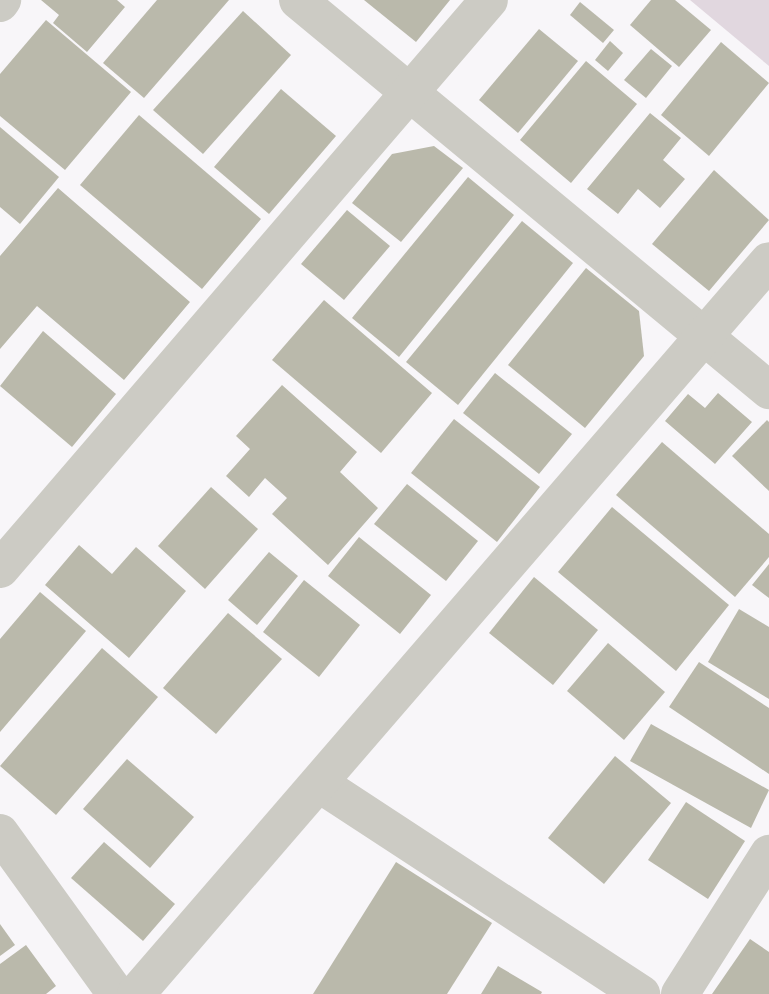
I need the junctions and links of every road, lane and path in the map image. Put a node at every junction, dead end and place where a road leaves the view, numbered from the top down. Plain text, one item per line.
1 (298, 0) edge
2 (489, 0) edge
3 (410, 92) junction
4 (769, 261) edge
5 (705, 337) junction
6 (769, 390) edge
7 (0, 569) edge
8 (320, 785) junction
9 (0, 833) edge
10 (769, 854) edge
11 (116, 994) edge
12 (136, 994) edge
13 (641, 994) edge
14 (680, 994) edge

1 - 3 street
2 - 3 street
3 - 5 street
3 - 7 street
4 - 5 street
5 - 6 street
5 - 8 street
8 - 12 street
8 - 13 street
9 - 11 street
10 - 14 street

